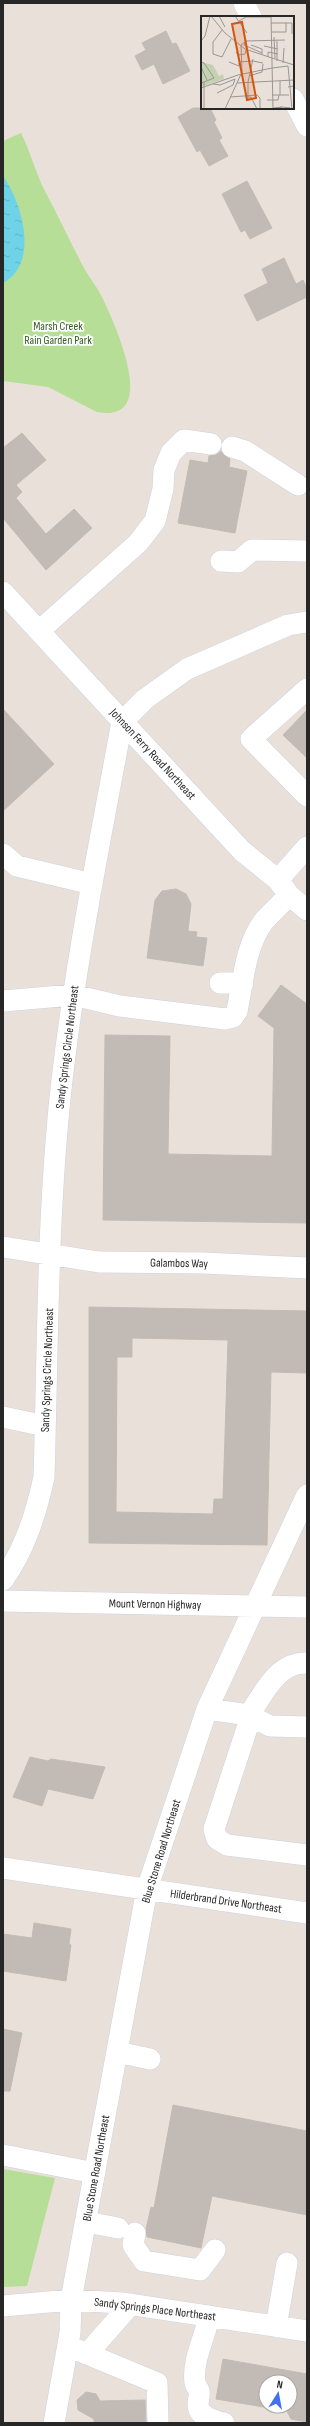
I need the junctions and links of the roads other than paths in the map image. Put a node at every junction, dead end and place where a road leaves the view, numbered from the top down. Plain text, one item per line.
1 (244, 3) edge
2 (250, 16) edge
3 (294, 101) edge
4 (307, 126) edge
5 (211, 444) dead end
6 (232, 447) dead end
7 (298, 485) dead end
8 (307, 552) edge
9 (221, 561) dead end
10 (3, 592) edge
11 (307, 622) edge
12 (39, 631) junction
13 (307, 689) edge
14 (122, 722) junction
15 (307, 796) edge
16 (307, 847) edge
17 (3, 854) edge
18 (92, 884) junction
19 (283, 888) junction
20 (307, 910) edge
21 (220, 983) dead end
22 (243, 983) junction
23 (73, 995) junction
24 (3, 1003) edge
25 (3, 1248) edge
26 (51, 1253) junction
27 (307, 1268) edge
28 (3, 1417) edge
29 (45, 1426) junction
30 (307, 1495) edge
31 (3, 1580) edge
32 (3, 1601) edge
33 (256, 1606) junction
34 (307, 1607) edge
35 (307, 1663) edge
36 (207, 1710) junction
37 (250, 1716) junction
38 (307, 1727) edge
39 (307, 1855) edge
40 (3, 1868) edge
41 (147, 1889) junction
42 (307, 1913) edge
43 (117, 2052) junction
44 (150, 2059) dead end
45 (3, 2155) edge
46 (94, 2173) junction
47 (86, 2222) junction
48 (215, 2250) dead end
49 (287, 2263) dead end
50 (71, 2300) junction
51 (131, 2304) junction
52 (3, 2306) edge
53 (209, 2316) junction
54 (276, 2326) junction
55 (307, 2331) edge
56 (68, 2346) junction
57 (87, 2354) junction
58 (54, 2423) edge
59 (158, 2423) edge
60 (224, 2423) edge

1 - 2 street
3 - 4 street
5 - 12 street
6 - 7 street
8 - 9 street
10 - 12 street, Johnson Ferry Road Northeast
11 - 14 street
12 - 14 street, Johnson Ferry Road Northeast
13 - 15 street
14 - 18 street, Sandy Springs Circle Northeast
14 - 19 street, Johnson Ferry Road Northeast
16 - 19 street
17 - 18 street
18 - 23 street, Sandy Springs Circle Northeast
19 - 20 street, Johnson Ferry Road Northeast
19 - 22 street
21 - 22 street
22 - 23 street
23 - 24 street
23 - 26 street, Sandy Springs Circle Northeast
25 - 26 street, Galambos Way
26 - 27 street, Galambos Way
26 - 29 street, Sandy Springs Circle Northeast
28 - 29 street
29 - 31 street, Sandy Springs Circle Northeast
30 - 33 street, Blue Stone Road Northeast
32 - 33 street, Mount Vernon Highway
33 - 34 street, Mount Vernon Highway
33 - 36 street, Blue Stone Road Northeast
35 - 37 street
36 - 37 street
36 - 41 street, Blue Stone Road Northeast
37 - 38 street
37 - 39 street
40 - 41 street, Hilderbrand Drive Northeast
41 - 42 street, Hilderbrand Drive Northeast
41 - 43 street, Blue Stone Road Northeast
43 - 44 street
43 - 46 street, Blue Stone Road Northeast
45 - 46 street
46 - 47 street, Blue Stone Road Northeast
47 - 48 street
47 - 50 street, Blue Stone Road Northeast
49 - 54 street
50 - 51 street, Sandy Springs Place Northeast
50 - 52 street, Sandy Springs Place Northeast
50 - 56 street, Blue Stone Road Northeast
51 - 53 street, Sandy Springs Place Northeast
51 - 57 street
53 - 54 street, Sandy Springs Place Northeast
53 - 60 street
54 - 55 street, Sandy Springs Place Northeast
56 - 57 street
56 - 58 street, Blue Stone Road Northeast
57 - 59 street

